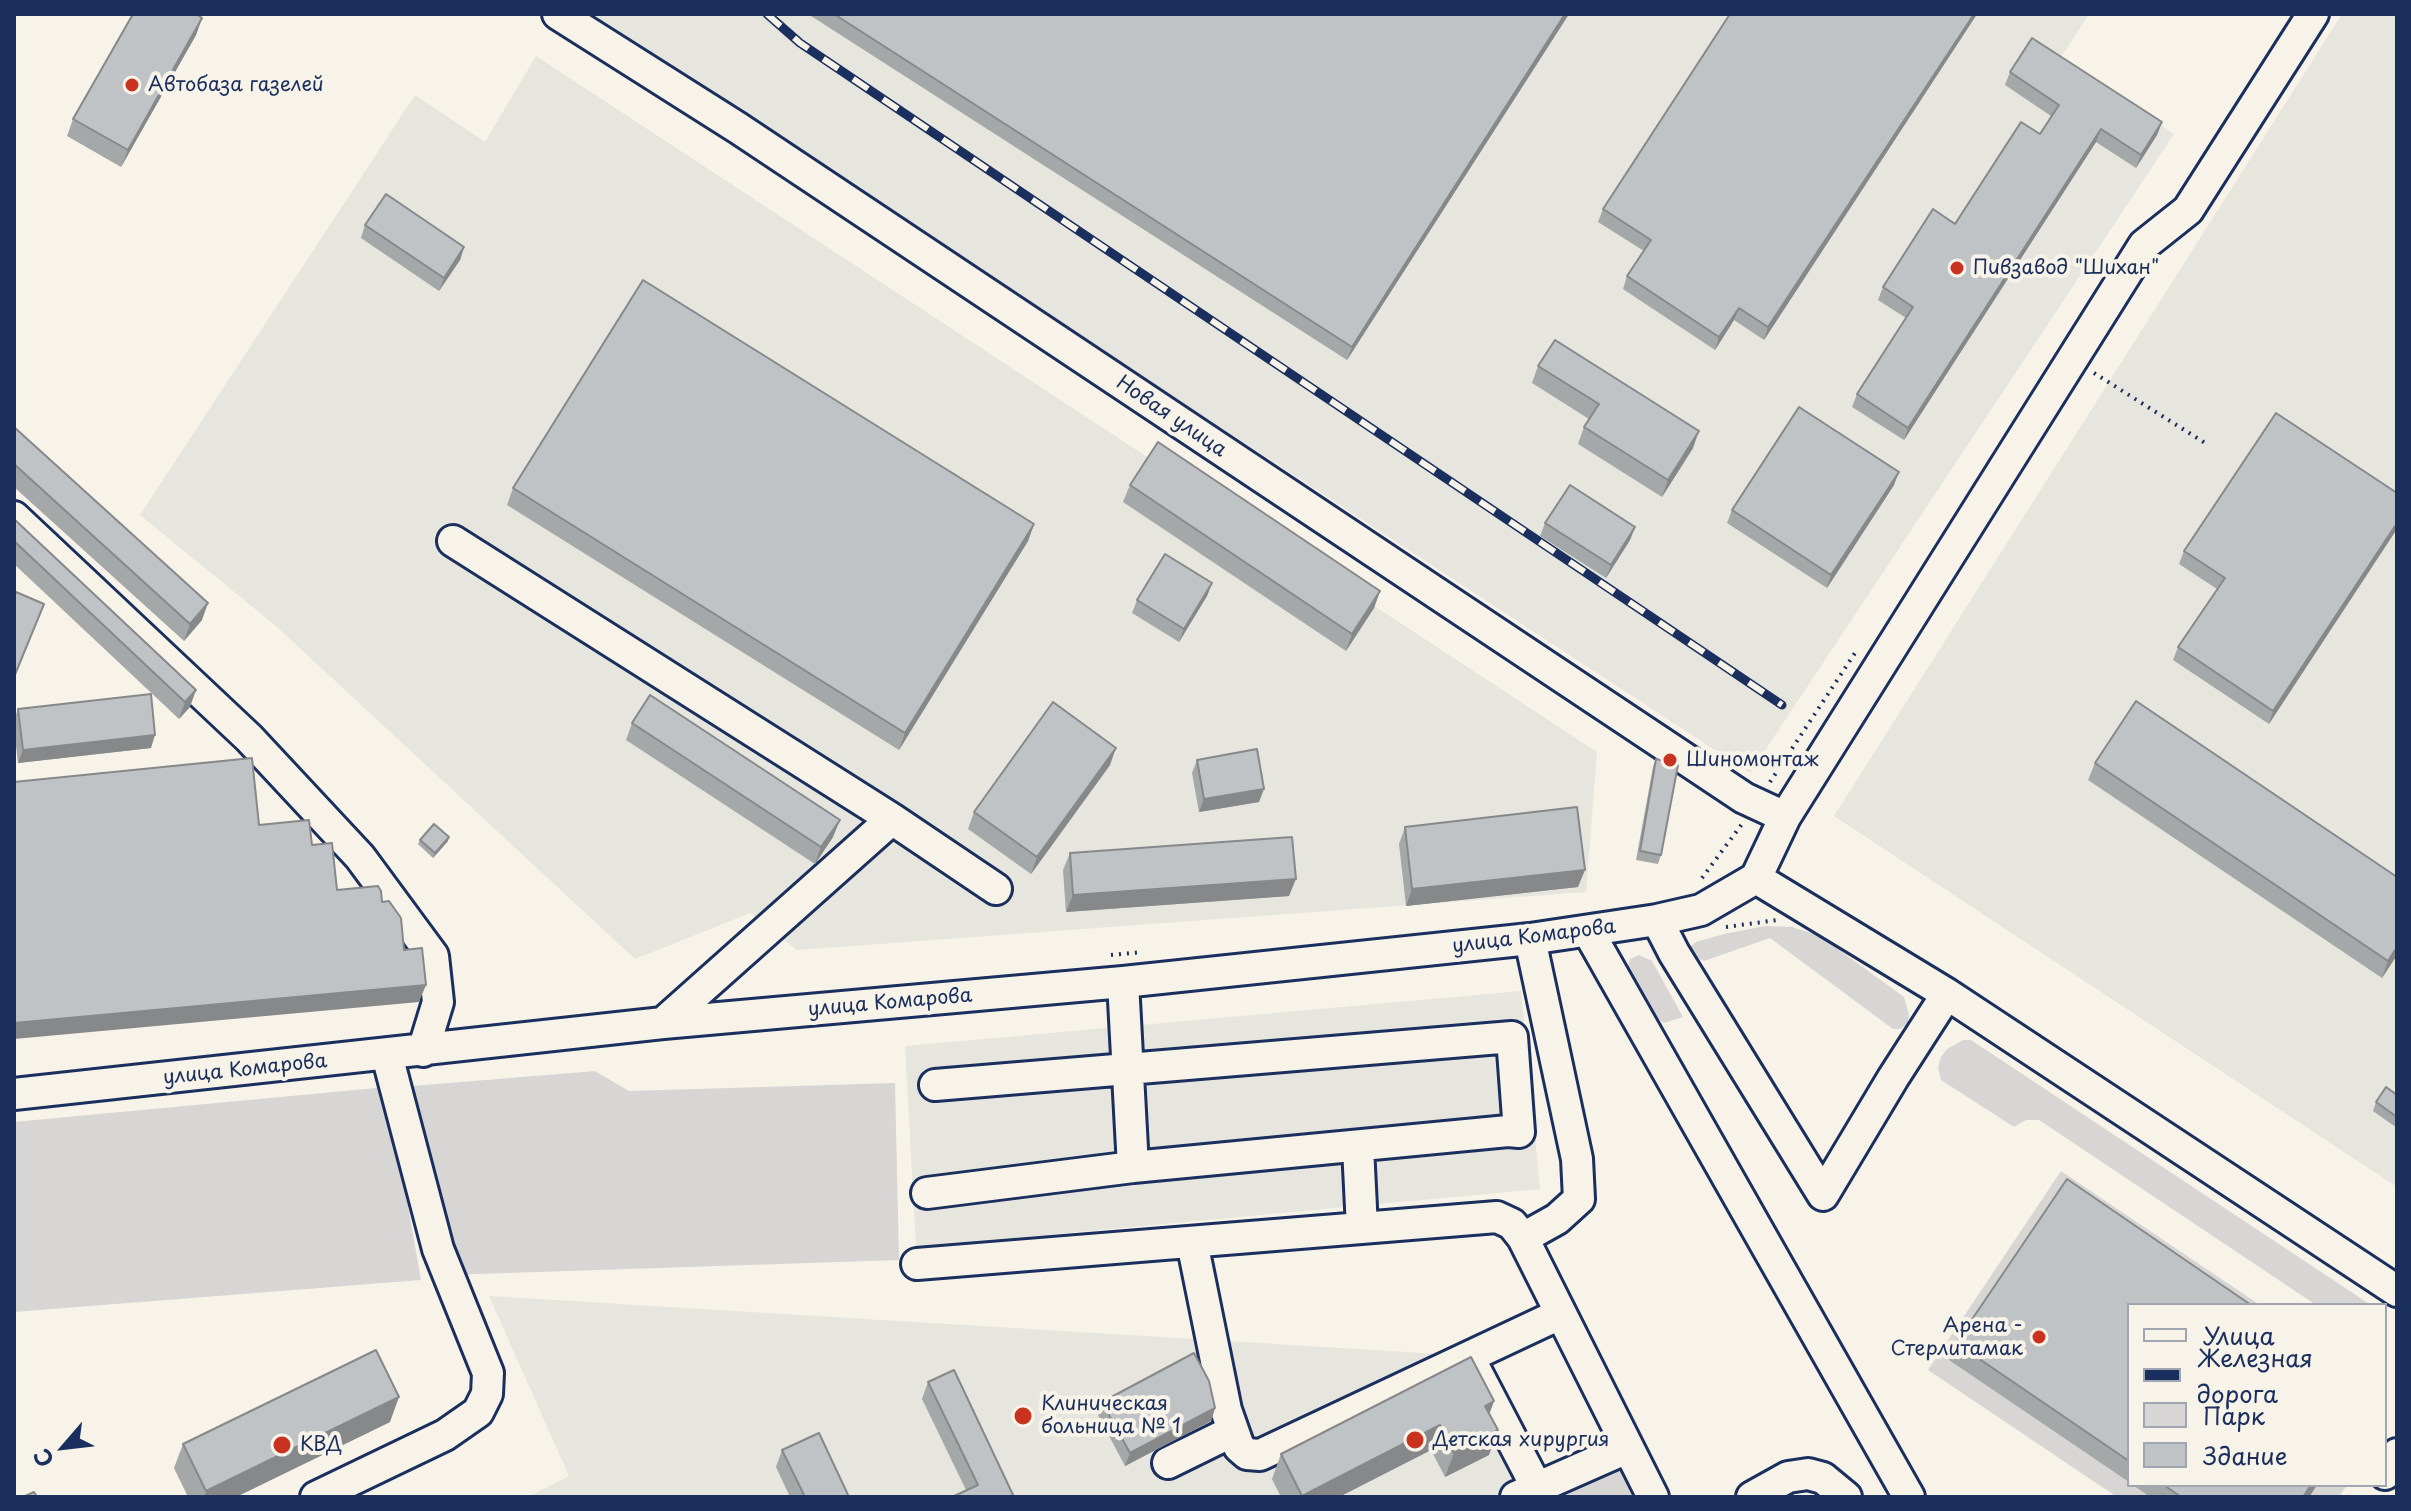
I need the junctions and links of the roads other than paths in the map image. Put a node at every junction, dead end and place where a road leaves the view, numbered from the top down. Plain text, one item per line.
1 (558, 14) edge
2 (2313, 14) edge
3 (14, 517) edge
4 (453, 541) dead end
5 (1785, 817) junction
6 (892, 819) junction
7 (1756, 878) junction
8 (996, 889) dead end
9 (1657, 920) junction
10 (1588, 931) junction
11 (1530, 939) junction
12 (1123, 982) junction
13 (1947, 994) junction
14 (663, 1023) junction
15 (423, 1051) junction
16 (387, 1055) junction
17 (1129, 1071) junction
18 (935, 1085) dead end
19 (14, 1094) edge
20 (1358, 1147) junction
21 (1133, 1167) junction
22 (927, 1193) dead end
23 (1362, 1228) junction
24 (1523, 1238) junction
25 (1192, 1242) junction
26 (917, 1264) dead end
27 (2397, 1291) edge
28 (1560, 1314) junction
29 (1469, 1357) junction
30 (1231, 1432) junction
31 (1627, 1448) junction
32 (1168, 1463) dead end
33 (1527, 1492) edge
34 (316, 1497) edge
35 (1653, 1497) edge
36 (1752, 1497) edge
37 (1846, 1497) edge
38 (1909, 1497) edge

1 - 5 street, Новая улица
2 - 5 street
3 - 15 street
4 - 6 street
5 - 7 street
6 - 8 street
6 - 14 street
7 - 9 street, улица Комарова
7 - 13 street
9 - 10 street, улица Комарова
9 - 13 street
10 - 11 street, улица Комарова
10 - 38 street
11 - 12 street, улица Комарова
11 - 24 street
12 - 14 street, улица Комарова
12 - 17 street
13 - 27 street
14 - 15 street, улица Комарова
15 - 16 street, улица Комарова
16 - 19 street, улица Комарова
16 - 34 street
17 - 18 street
17 - 20 street
17 - 21 street
20 - 21 street
20 - 23 street
21 - 22 street
23 - 24 street
23 - 25 street
24 - 28 street
25 - 26 street
25 - 30 street
28 - 29 street
28 - 31 street
29 - 30 street
29 - 33 street
30 - 32 street
31 - 33 street
31 - 35 street
36 - 37 street

